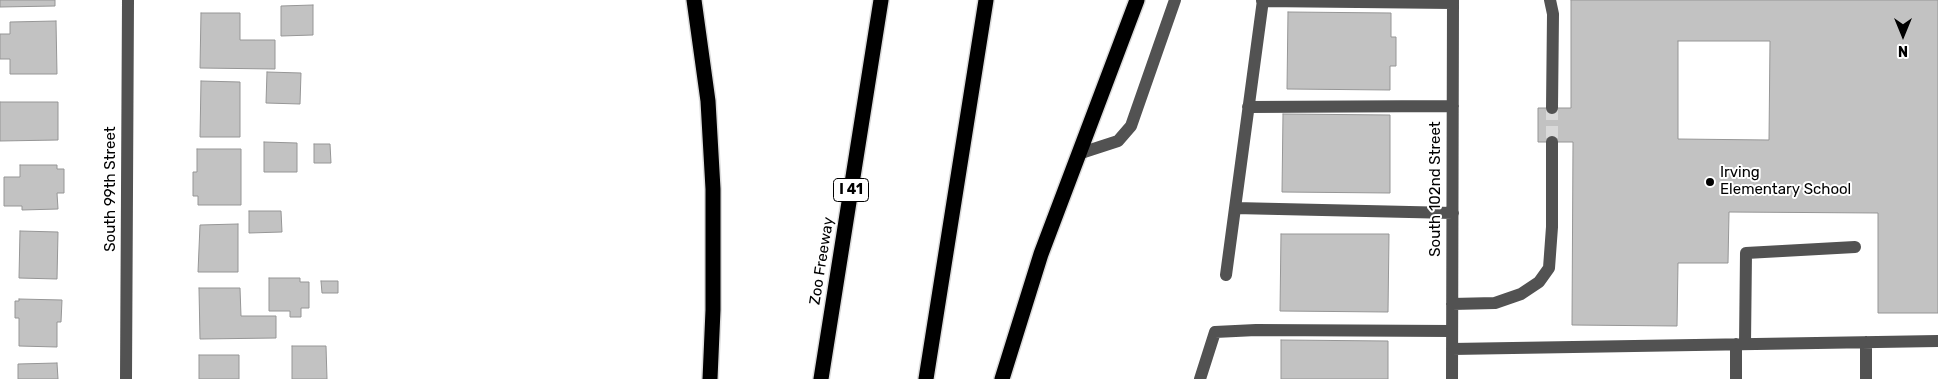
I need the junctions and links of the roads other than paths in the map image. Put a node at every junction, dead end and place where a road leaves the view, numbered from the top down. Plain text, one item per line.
1 (128, 0) edge
2 (694, 0) edge
3 (882, 0) edge
4 (986, 0) edge
5 (1137, 0) edge
6 (1174, 0) edge
7 (1263, 0) edge
8 (1550, 0) edge
9 (1453, 1) edge
10 (1453, 106) junction
11 (1248, 107) junction
12 (1552, 108) tunnel mouth
13 (1552, 142) tunnel mouth
14 (1078, 154) junction
15 (1235, 208) junction
16 (1453, 213) junction
17 (1854, 247) dead end
18 (1226, 275) dead end
19 (1452, 304) junction
20 (1452, 331) junction
21 (1938, 340) edge
22 (1866, 342) junction
23 (1740, 344) junction
24 (1452, 349) junction
25 (126, 379) edge
26 (710, 379) edge
27 (820, 379) edge
28 (926, 379) edge
29 (1002, 379) edge
30 (1200, 379) edge
31 (1452, 379) edge
32 (1736, 379) edge
33 (1866, 379) edge

1 - 25 street, South 99th Street
2 - 26 highway
3 - 27 highway, Zoo Freeway / I 41
4 - 28 highway
5 - 14 highway
6 - 14 street
7 - 9 street
7 - 11 street
8 - 12 street
9 - 10 street, South 102nd Street
10 - 11 street
10 - 16 street, South 102nd Street
11 - 15 street
13 - 19 street
14 - 29 highway
15 - 16 street
15 - 18 street
16 - 19 street, South 102nd Street
17 - 23 street
19 - 20 street, South 102nd Street
20 - 24 street, South 102nd Street
20 - 30 street
21 - 22 street
22 - 23 street
22 - 33 street
23 - 24 street
23 - 32 street
24 - 31 street, South 102nd Street

